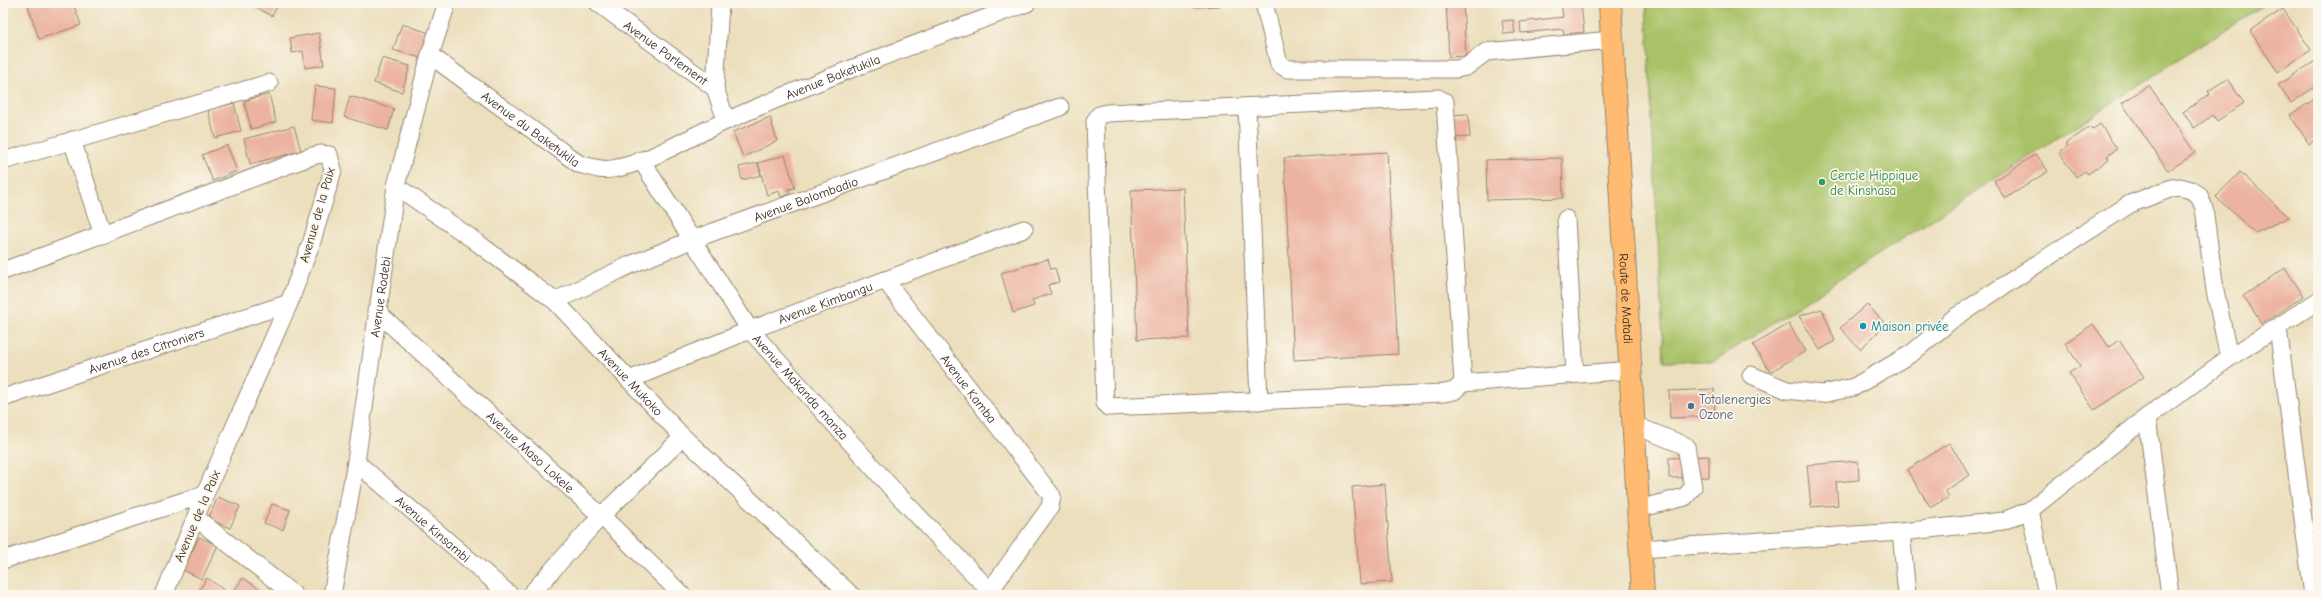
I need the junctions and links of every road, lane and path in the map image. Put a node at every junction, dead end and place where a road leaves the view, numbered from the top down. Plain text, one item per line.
1 (447, 3) edge
2 (598, 3) edge
3 (735, 3) edge
4 (1027, 3) edge
5 (1264, 3) edge
6 (1610, 3) edge
7 (719, 6) edge
8 (1612, 40) junction
9 (430, 55) junction
10 (270, 83) dead end
11 (715, 88) junction
12 (1060, 107) dead end
13 (1247, 107) junction
14 (726, 120) junction
15 (72, 140) junction
16 (642, 160) junction
17 (3, 161) edge
18 (396, 186) junction
19 (1566, 219) dead end
20 (1024, 229) dead end
21 (103, 235) junction
22 (694, 239) junction
23 (3, 271) edge
24 (885, 280) junction
25 (555, 301) junction
26 (2318, 301) edge
27 (289, 303) junction
28 (376, 311) junction
29 (2278, 328) junction
30 (750, 330) junction
31 (2229, 358) junction
32 (1631, 370) junction
33 (1575, 374) junction
34 (1751, 375) dead end
35 (629, 380) junction
36 (1463, 383) junction
37 (3, 398) edge
38 (1258, 401) junction
39 (2147, 417) junction
40 (1634, 425) junction
41 (683, 437) junction
42 (356, 462) junction
43 (205, 494) junction
44 (1638, 509) junction
45 (2030, 510) junction
46 (601, 516) junction
47 (196, 518) junction
48 (1901, 532) junction
49 (1641, 549) junction
50 (3, 560) edge
51 (989, 594) edge
52 (164, 595) edge
53 (294, 595) edge
54 (332, 595) edge
55 (510, 595) edge
56 (530, 595) edge
57 (682, 595) edge
58 (851, 595) edge
59 (1643, 595) edge
60 (1907, 595) edge
61 (2047, 595) edge
62 (2170, 595) edge
63 (2313, 595) edge

1 - 9 street, Avenue Rodebi
2 - 11 street, Avenue Parlement
3 - 7 street
4 - 14 street, Avenue Baketukila
5 - 8 street
6 - 8 main road, Route de Matadi
7 - 11 street
8 - 32 main road, Route de Matadi
9 - 16 street, Avenue du Baketukila
9 - 18 street, Avenue Rodebi
10 - 15 street
11 - 14 street
12 - 22 street, Avenue Balombadio
13 - 36 street
13 - 38 street
13 - 38 street
14 - 16 street, Avenue Baketukila
15 - 17 street
15 - 21 street
16 - 22 street, Avenue Makanda manza
18 - 25 street, Avenue Mukoko
18 - 28 street, Avenue Rodebi
19 - 33 street
20 - 24 street, Avenue Kimbangu
21 - 23 street, Avenue de la Paix
21 - 27 street, Avenue de la Paix
22 - 25 street, Avenue Balombadio
22 - 30 street, Avenue Makanda manza
24 - 30 street, Avenue Kimbangu
24 - 51 street, Avenue Kamba
25 - 35 street, Avenue Mukoko
26 - 29 street
27 - 37 street, Avenue des Citroniers
27 - 43 street, Avenue de la Paix
28 - 42 street, Avenue Rodebi
28 - 46 street, Avenue Maso Lokele
29 - 31 street
29 - 63 street
30 - 35 street, Avenue Kimbangu
30 - 51 street, Avenue Makanda manza
31 - 34 street
31 - 39 street
32 - 33 street
32 - 40 main road, Route de Matadi
33 - 36 street
35 - 41 street, Avenue Mukoko
36 - 38 street
39 - 45 street
39 - 62 street
40 - 44 main road, Route de Matadi
40 - 44 street
41 - 46 street
41 - 58 street, Avenue Mukoko
42 - 54 street, Avenue Rodebi
42 - 55 street, Avenue Kinsambi
43 - 47 street, Avenue de la Paix
43 - 50 street
44 - 49 main road, Route de Matadi
45 - 48 street
45 - 61 street
46 - 56 street
46 - 57 street, Avenue Maso Lokele
47 - 52 street, Avenue de la Paix
47 - 53 street
48 - 49 street
48 - 60 street
49 - 59 main road, Route de Matadi

